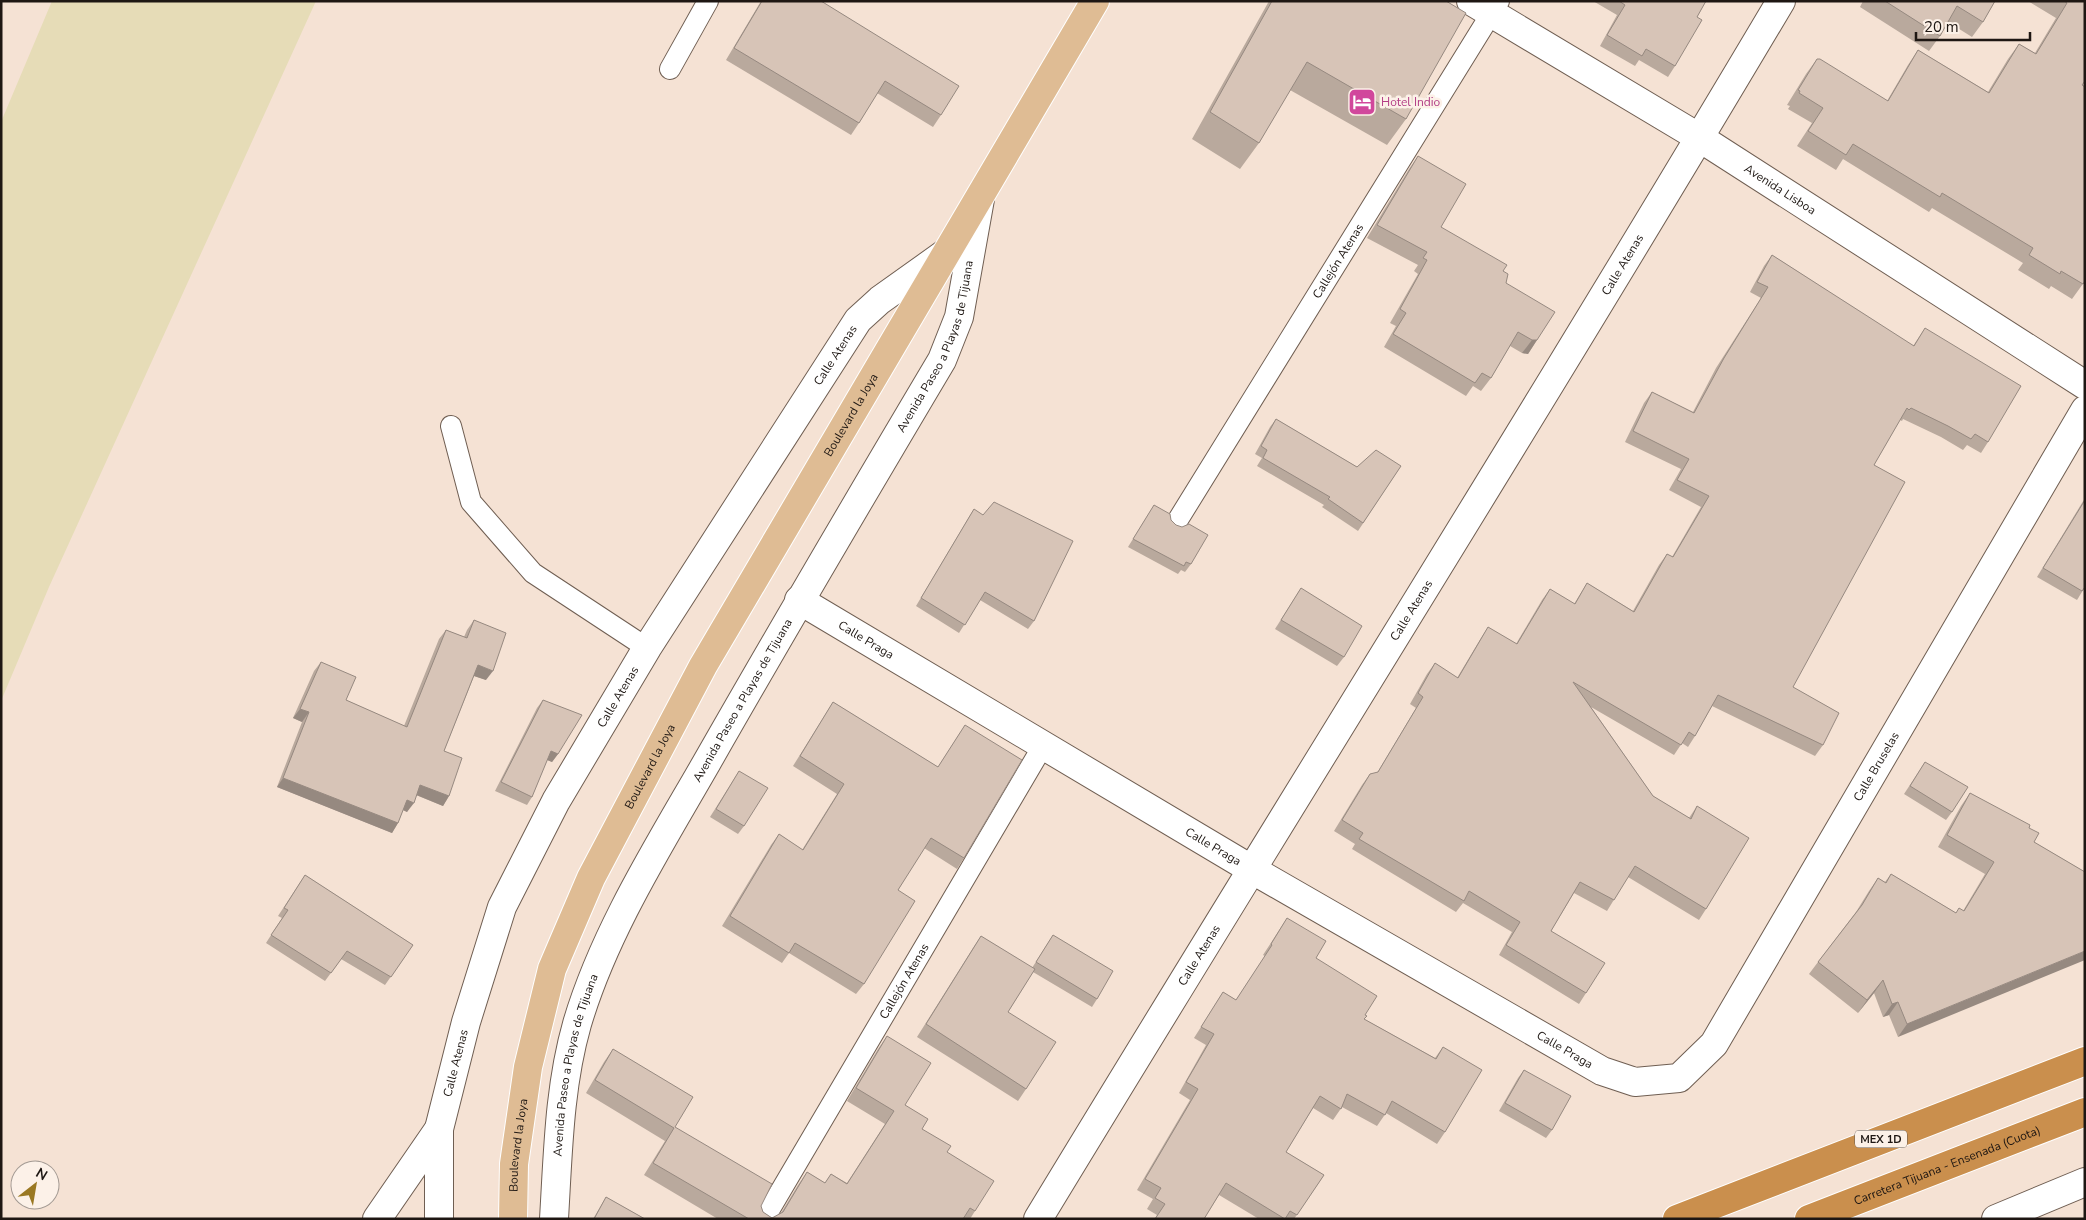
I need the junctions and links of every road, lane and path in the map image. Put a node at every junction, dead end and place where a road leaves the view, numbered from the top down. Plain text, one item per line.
1 (708, 1) edge
2 (1096, 1) edge
3 (1781, 1) edge
4 (1487, 5) edge
5 (670, 69) dead end
6 (1700, 138) junction
7 (980, 199) junction
8 (950, 250) junction
9 (888, 352) joint
10 (2085, 385) edge
11 (2085, 410) edge
12 (452, 426) dead end
13 (1176, 523) edge
14 (799, 600) junction
15 (647, 648) junction
16 (1044, 744) junction
17 (1251, 868) junction
18 (2085, 1061) edge
19 (1635, 1082) joint
20 (2085, 1112) edge
21 (439, 1129) junction
22 (2085, 1182) edge
23 (377, 1219) edge
24 (439, 1219) edge
25 (514, 1219) edge
26 (554, 1219) edge
27 (764, 1219) edge
28 (1038, 1219) edge
29 (1677, 1219) edge
30 (1809, 1219) edge
31 (1996, 1219) edge

1 - 5 lane
2 - 7 main road, Avenida Paseo a Playas de Tijuana
3 - 6 street, Calle Atenas
4 - 6 street, Avenida Lisboa
4 - 13 lane, Callejón Atenas
6 - 10 street, Avenida Lisboa
6 - 17 street, Calle Atenas
7 - 8 main road, Avenida Paseo a Playas de Tijuana
7 - 14 street, Avenida Paseo a Playas de Tijuana
8 - 9 main road, Avenida Paseo a Playas de Tijuana
8 - 15 street, Calle Atenas
9 - 25 main road, Boulevard la Joya
11 - 19 street, Calle Bruselas
12 - 15 lane
14 - 16 street, Calle Praga
14 - 26 street, Avenida Paseo a Playas de Tijuana
15 - 21 street, Calle Atenas
16 - 17 street, Calle Praga
16 - 27 lane, Callejón Atenas
17 - 19 street, Calle Praga
17 - 28 street, Calle Atenas
18 - 29 highway, MEX 1D
20 - 30 highway, Carretera Tijuana - Ensenada (Cuota)
21 - 23 street
21 - 24 street, Calle Atenas
22 - 31 street

